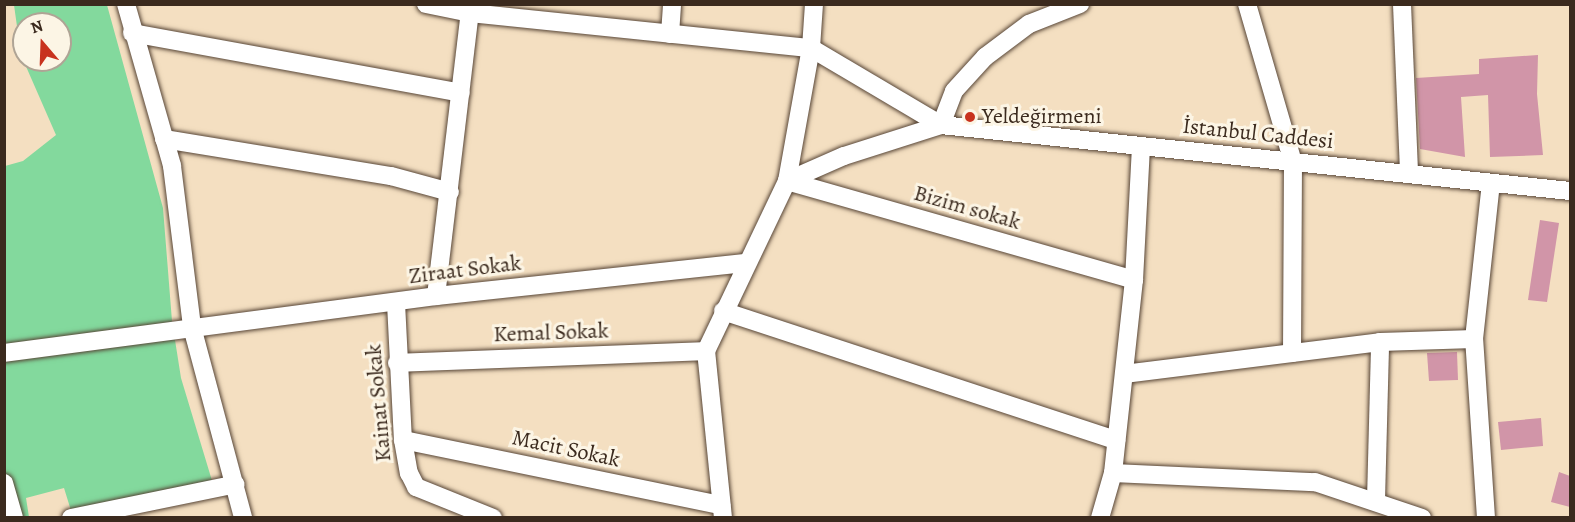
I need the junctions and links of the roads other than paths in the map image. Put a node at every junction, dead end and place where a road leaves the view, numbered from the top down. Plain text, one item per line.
1 (126, 4) edge
2 (426, 4) edge
3 (672, 4) edge
4 (814, 4) edge
5 (1080, 4) edge
6 (1247, 4) edge
7 (1402, 4) edge
8 (471, 9) edge
9 (132, 33) junction
10 (670, 33) junction
11 (811, 48) junction
12 (461, 93) junction
13 (941, 125) junction
14 (164, 139) junction
15 (1141, 146) junction
16 (1293, 162) junction
17 (1409, 174) junction
18 (787, 182) junction
19 (1491, 183) junction
20 (1570, 191) edge
21 (450, 192) junction
22 (745, 263) junction
23 (1134, 280) junction
24 (436, 296) junction
25 (396, 303) junction
26 (723, 311) junction
27 (192, 327) junction
28 (1474, 339) junction
29 (1380, 342) junction
30 (706, 351) junction
31 (4, 353) edge
32 (1292, 353) junction
33 (398, 363) junction
34 (1124, 374) junction
35 (403, 440) junction
36 (1116, 440) junction
37 (1113, 473) junction
38 (4, 483) edge
39 (236, 484) junction
40 (1376, 500) junction
41 (722, 511) edge
42 (14, 518) edge
43 (71, 518) edge
44 (243, 518) edge
45 (493, 518) edge
46 (1100, 518) edge
47 (1422, 518) edge
48 (1486, 518) edge

1 - 9 street
2 - 8 street
3 - 10 street
4 - 11 street
5 - 13 street
6 - 16 street
7 - 17 street
8 - 10 street
8 - 12 street
9 - 12 street
9 - 14 street
10 - 11 street
11 - 13 street
11 - 18 street
12 - 21 street
13 - 15 street, İstanbul Caddesi
13 - 18 street
14 - 21 street
14 - 27 street
15 - 16 street, İstanbul Caddesi
15 - 23 street
16 - 17 street, İstanbul Caddesi
16 - 32 street
17 - 19 street, İstanbul Caddesi
18 - 22 street
18 - 23 street, Bizim sokak
19 - 20 street, İstanbul Caddesi
19 - 28 street
21 - 24 street
22 - 24 street, Ziraat Sokak
22 - 26 street
23 - 34 street
24 - 25 street, Ziraat Sokak
25 - 27 street, Ziraat Sokak
25 - 33 street, Kainat Sokak
26 - 30 street
26 - 36 street
27 - 31 street, Ziraat Sokak
27 - 39 street
28 - 29 street
28 - 48 street
29 - 32 street
29 - 40 street
30 - 33 street, Kemal Sokak
30 - 41 street
32 - 34 street
33 - 35 street, Kainat Sokak
34 - 36 street
35 - 41 street, Macit Sokak
35 - 45 street, Kainat Sokak
36 - 37 street
37 - 40 street
37 - 46 street
38 - 42 street
39 - 43 street
39 - 44 street
40 - 47 street

